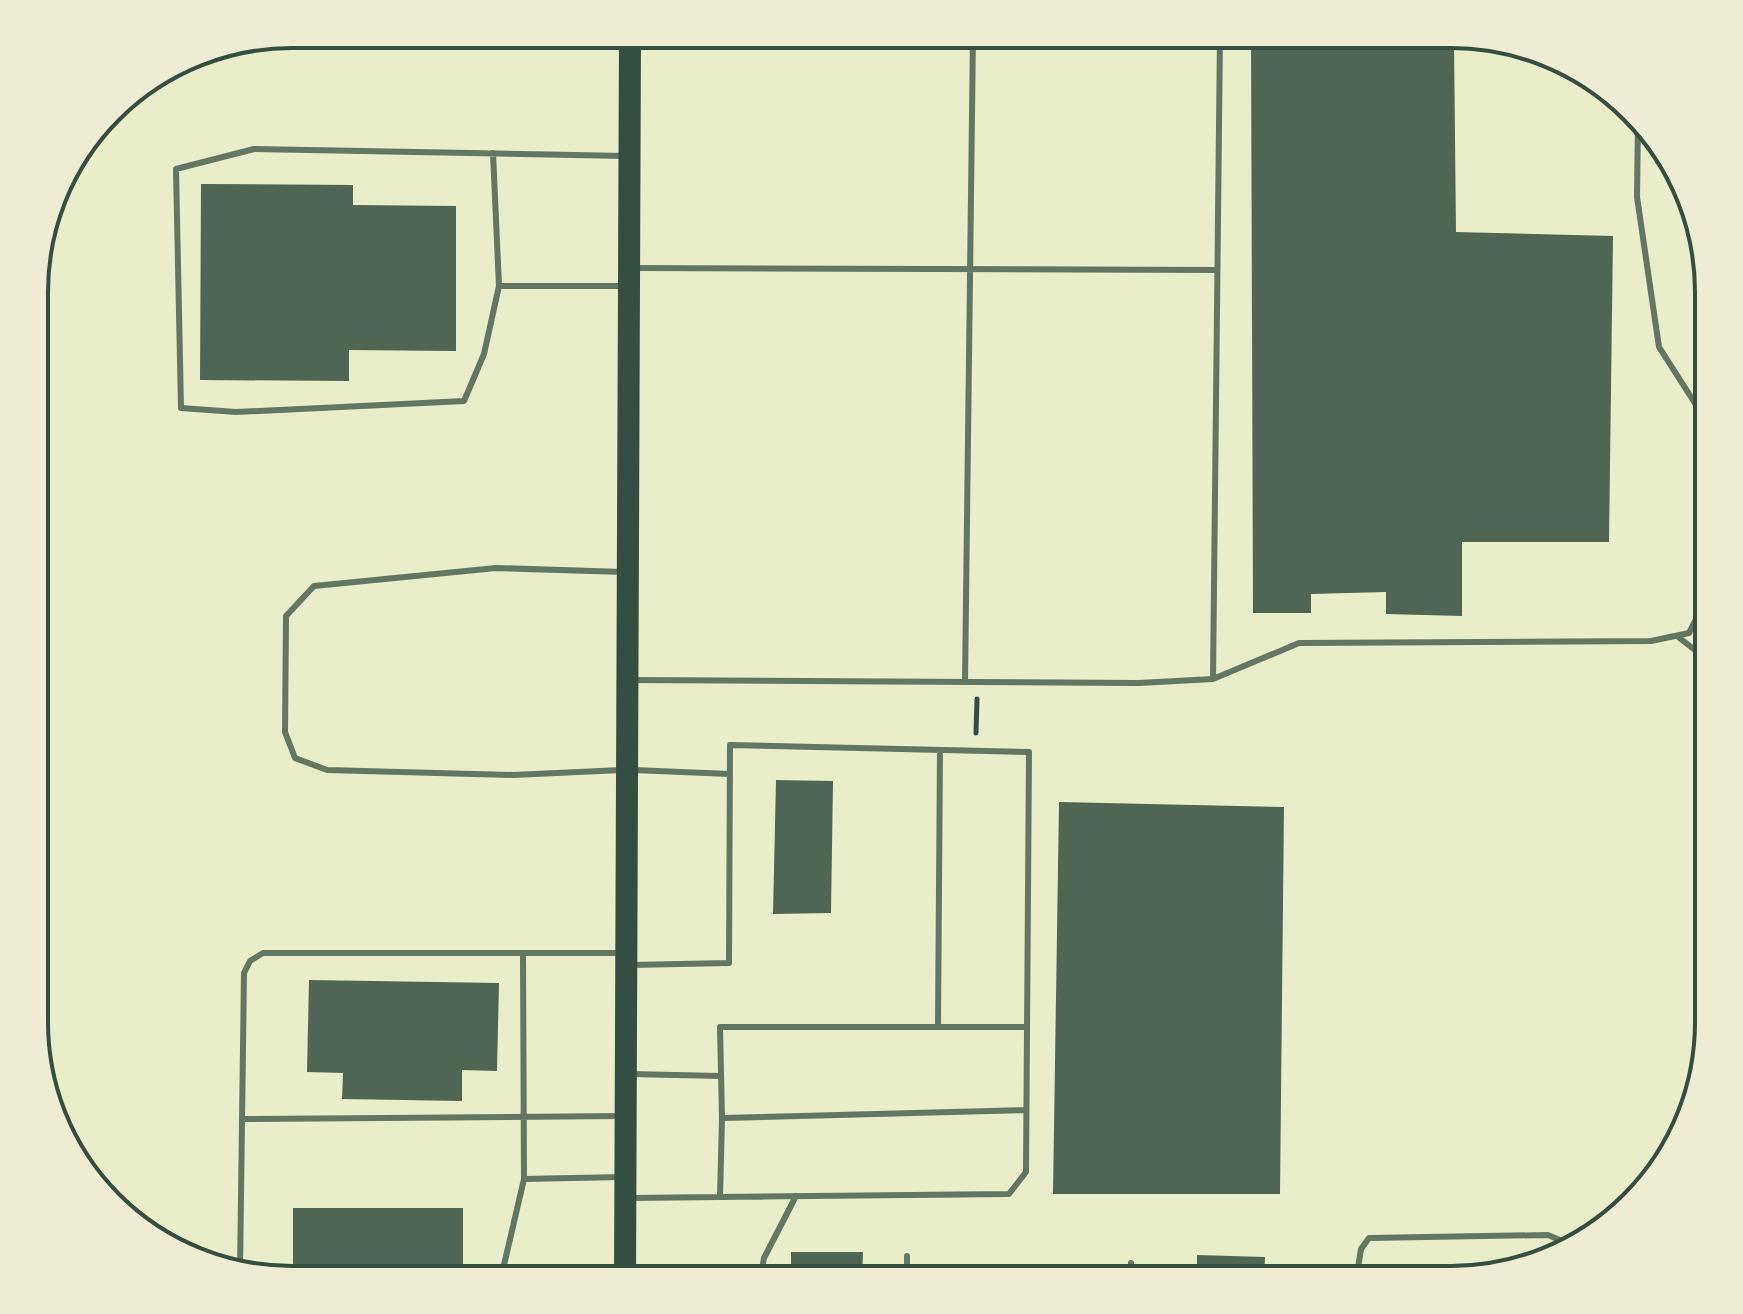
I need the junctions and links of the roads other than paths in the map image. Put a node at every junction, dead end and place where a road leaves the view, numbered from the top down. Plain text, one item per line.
1 (630, 48) edge
2 (973, 49) edge
3 (1220, 49) edge
4 (1638, 135) edge
5 (493, 153) junction
6 (629, 156) junction
7 (972, 269) junction
8 (1217, 270) junction
9 (629, 277) junction
10 (499, 286) junction
11 (1695, 403) edge
12 (628, 572) junction
13 (1695, 622) edge
14 (1676, 636) junction
15 (1695, 650) edge
16 (1213, 679) junction
17 (627, 680) junction
18 (965, 682) junction
19 (940, 750) junction
20 (627, 770) junction
21 (730, 774) junction
22 (523, 953) junction
23 (626, 959) junction
24 (938, 1027) junction
25 (1027, 1027) junction
26 (626, 1074) junction
27 (721, 1076) junction
28 (1026, 1110) junction
29 (625, 1116) junction
30 (722, 1118) junction
31 (243, 1119) junction
32 (524, 1119) junction
33 (524, 1179) junction
34 (625, 1187) junction
35 (796, 1196) junction
36 (720, 1197) junction
37 (1559, 1240) edge
38 (907, 1256) dead end
39 (240, 1260) edge
40 (504, 1265) edge
41 (625, 1265) edge
42 (763, 1265) edge
43 (907, 1266) edge
44 (1358, 1266) edge

1 - 6 highway
2 - 7 lane
3 - 8 lane
4 - 11 lane
5 - 6 lane
5 - 10 lane
5 - 10 lane
6 - 9 highway
7 - 8 lane
7 - 9 lane
7 - 18 lane
8 - 16 lane
9 - 10 lane
9 - 12 highway
12 - 17 highway
12 - 20 lane
13 - 14 lane
14 - 15 lane
14 - 16 lane
16 - 18 lane
17 - 18 lane
17 - 20 highway
19 - 21 lane
19 - 24 lane
19 - 25 lane
20 - 21 lane
20 - 23 highway
21 - 23 lane
22 - 23 lane
22 - 31 lane
22 - 32 lane
23 - 26 highway
24 - 25 lane
24 - 27 lane
25 - 28 lane
26 - 27 lane
26 - 29 highway
27 - 30 lane
28 - 30 lane
28 - 35 lane
29 - 32 lane
29 - 34 highway
30 - 36 lane
31 - 32 lane
31 - 39 lane
32 - 33 lane
33 - 34 lane
33 - 40 lane
34 - 36 lane
34 - 41 highway
35 - 36 lane
35 - 42 lane
37 - 44 lane
38 - 43 lane

